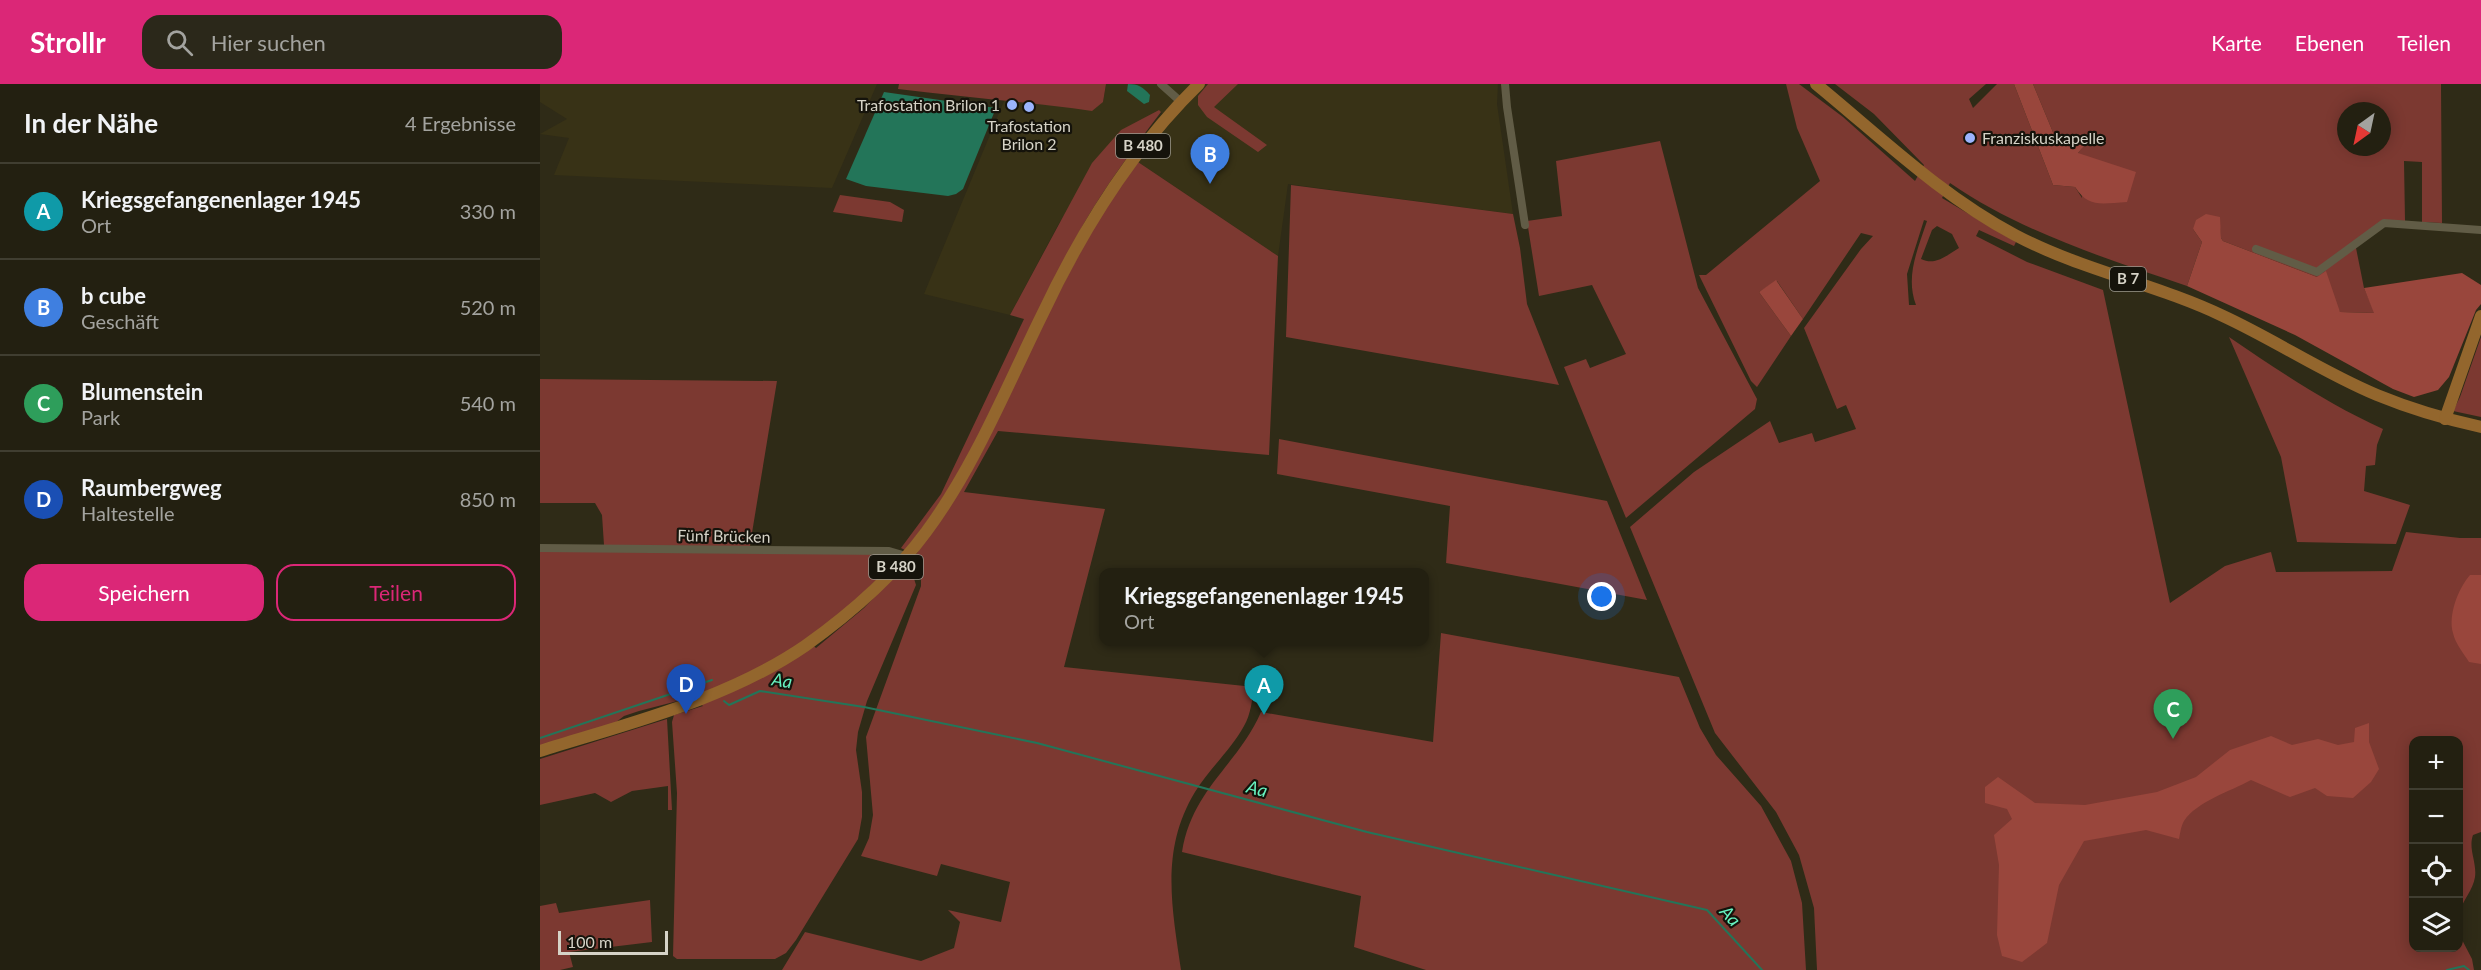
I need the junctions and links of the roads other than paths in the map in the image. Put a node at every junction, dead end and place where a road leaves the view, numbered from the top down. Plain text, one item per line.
1 (1161, 84) edge
2 (1199, 84) edge
3 (1505, 84) edge
4 (1816, 84) edge
5 (1180, 102) junction
6 (1525, 225) dead end
7 (2481, 230) edge
8 (2256, 249) dead end
9 (2481, 316) edge
10 (2445, 419) junction
11 (2481, 427) edge
12 (540, 548) edge
13 (906, 556) junction
14 (540, 751) edge

1 - 5 street
2 - 5 main road, B 480
3 - 6 street
4 - 10 main road, B 7
5 - 13 main road, B 480
7 - 8 street
9 - 10 main road
10 - 11 main road, B 7
12 - 13 street, Fünf Brücken
13 - 14 main road, B 480

